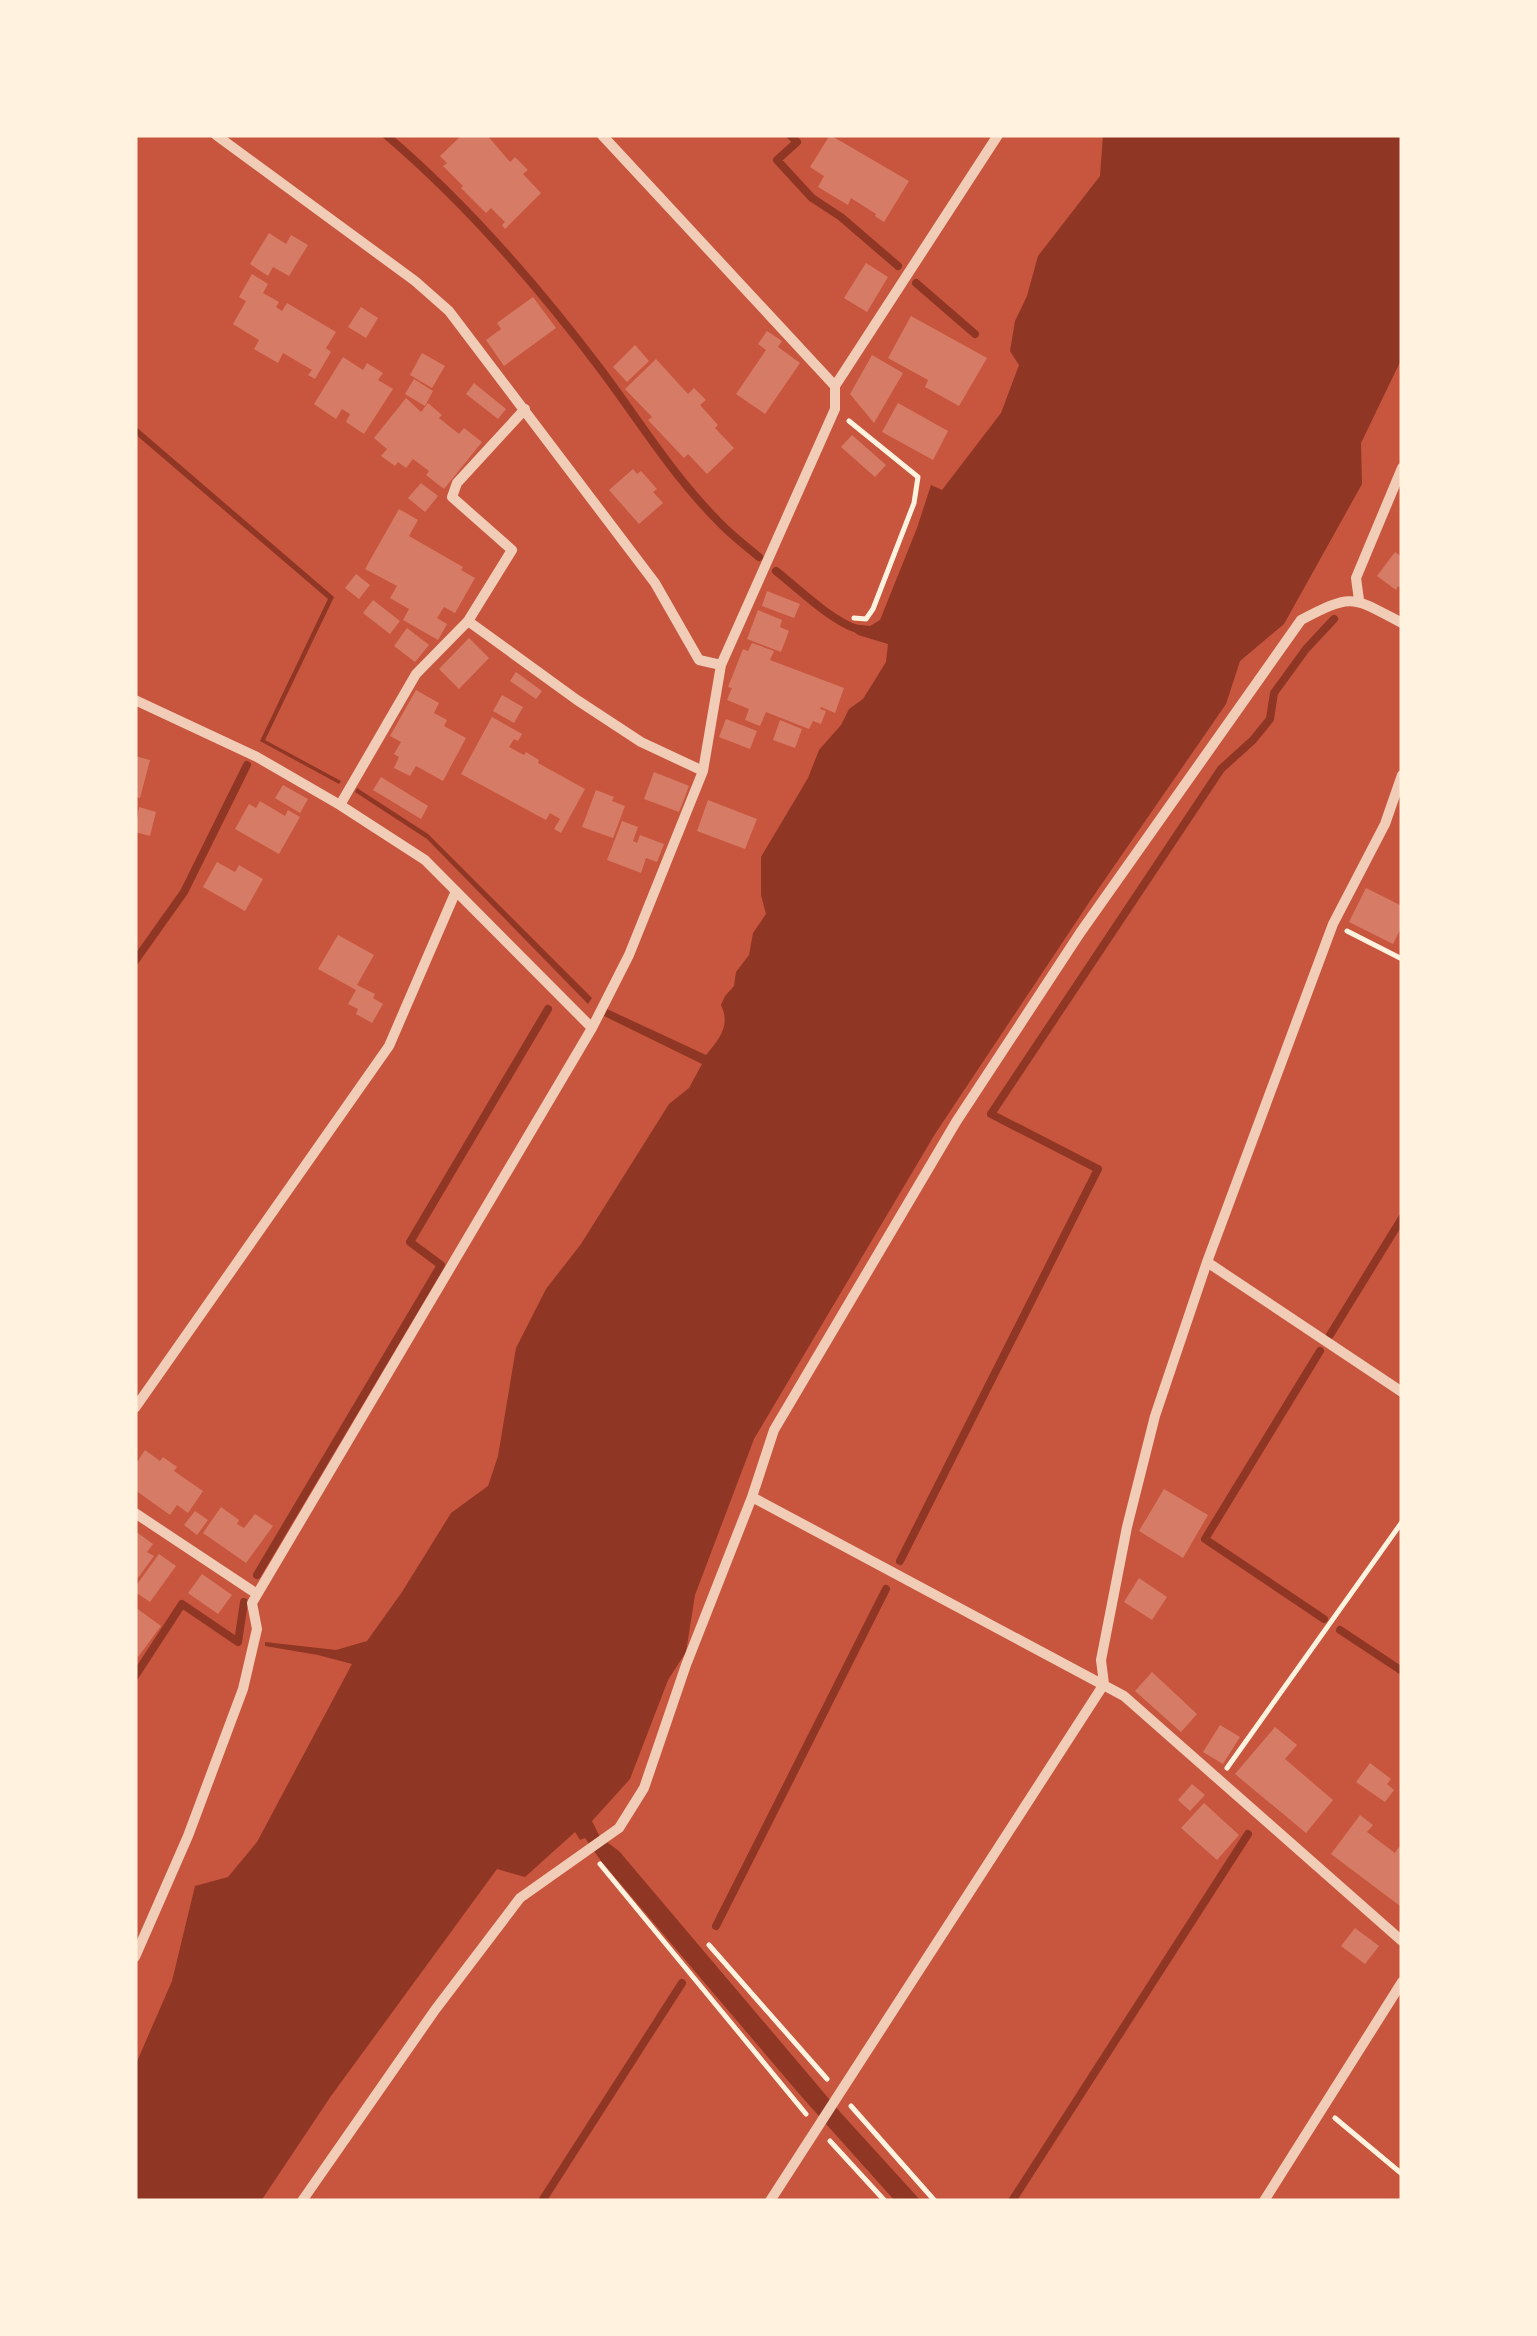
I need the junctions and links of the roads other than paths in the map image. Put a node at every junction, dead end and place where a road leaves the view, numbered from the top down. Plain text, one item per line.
1 (216, 135) edge
2 (602, 135) edge
3 (998, 135) edge
4 (835, 386) junction
5 (524, 409) junction
6 (1402, 468) edge
7 (1360, 600) junction
8 (468, 622) junction
9 (1402, 623) edge
10 (721, 665) junction
11 (135, 700) edge
12 (703, 771) junction
13 (1402, 775) edge
14 (340, 805) junction
15 (456, 891) junction
16 (592, 1028) junction
17 (1207, 1262) junction
18 (1402, 1392) edge
19 (135, 1408) edge
20 (752, 1498) junction
21 (135, 1513) edge
22 (257, 1594) junction
23 (1104, 1684) junction
24 (1402, 1941) edge
25 (135, 1957) edge
26 (1402, 1982) edge
27 (302, 2201) edge
28 (770, 2201) edge
29 (1264, 2201) edge

1 - 5 street
2 - 4 street
3 - 4 street
4 - 10 street
5 - 8 street
5 - 10 street
6 - 7 street
7 - 9 street
7 - 20 street
8 - 12 street
8 - 14 street
10 - 12 street
11 - 14 street
12 - 16 street
13 - 17 street
14 - 15 street
15 - 16 street
15 - 19 street
16 - 22 street
17 - 18 street
17 - 23 street
20 - 23 street
20 - 27 street
21 - 22 street
22 - 25 street
23 - 24 street
23 - 28 street
26 - 29 street

